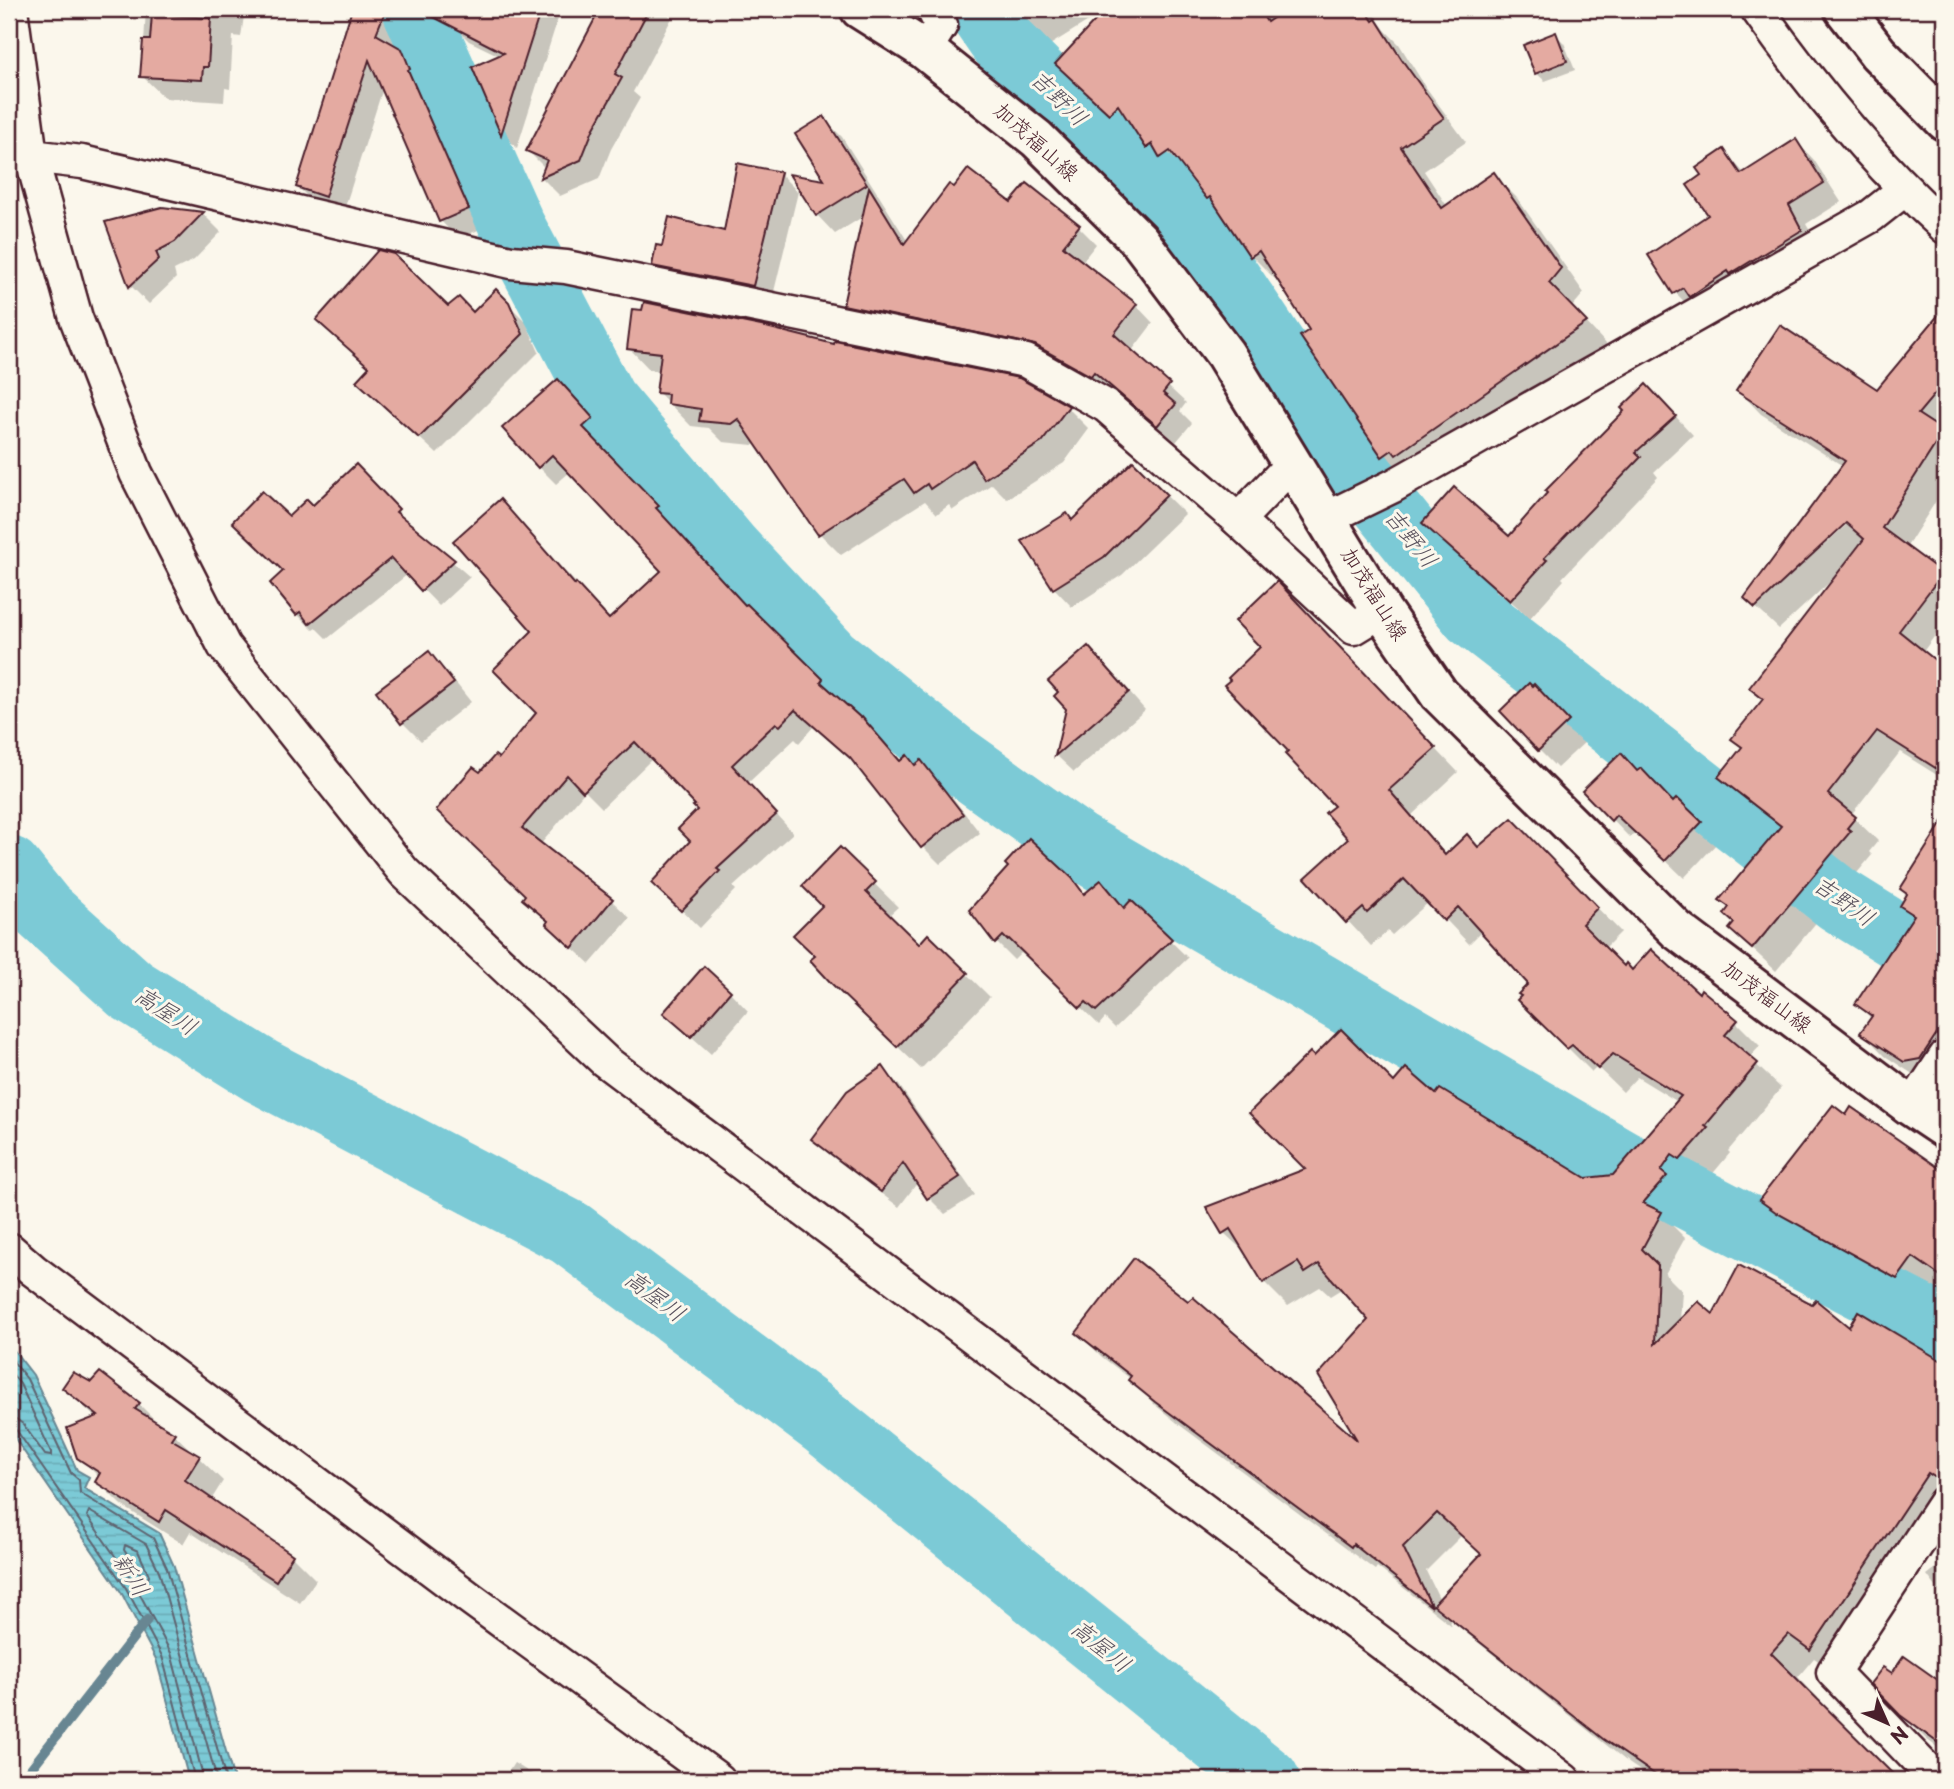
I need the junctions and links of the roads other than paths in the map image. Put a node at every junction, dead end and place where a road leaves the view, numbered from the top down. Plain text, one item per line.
1 (11, 9) edge
2 (860, 9) edge
3 (933, 9) edge
4 (1756, 9) edge
5 (1844, 9) edge
6 (925, 50) junction
7 (1945, 121) edge
8 (31, 156) junction
9 (1904, 190) junction
10 (1945, 227) edge
11 (1293, 463) junction
12 (1340, 512) junction
13 (1237, 520) junction
14 (1382, 611) junction
15 (1945, 1057) edge
16 (1912, 1107) junction
17 (1945, 1129) edge
18 (9, 1249) edge
19 (1941, 1518) edge
20 (719, 1780) edge
21 (1564, 1780) edge
22 (1937, 1780) edge

1 - 8 street
2 - 6 main road, 加茂福山線
3 - 6 street
4 - 9 street
5 - 7 main road
6 - 11 main road, 加茂福山線
8 - 13 street
8 - 21 street
9 - 10 street
9 - 12 street
11 - 12 main road, 加茂福山線
11 - 13 street
12 - 14 main road, 加茂福山線
13 - 14 street
14 - 16 main road, 加茂福山線
15 - 16 street
16 - 17 main road, 加茂福山線
18 - 20 street
19 - 22 street

